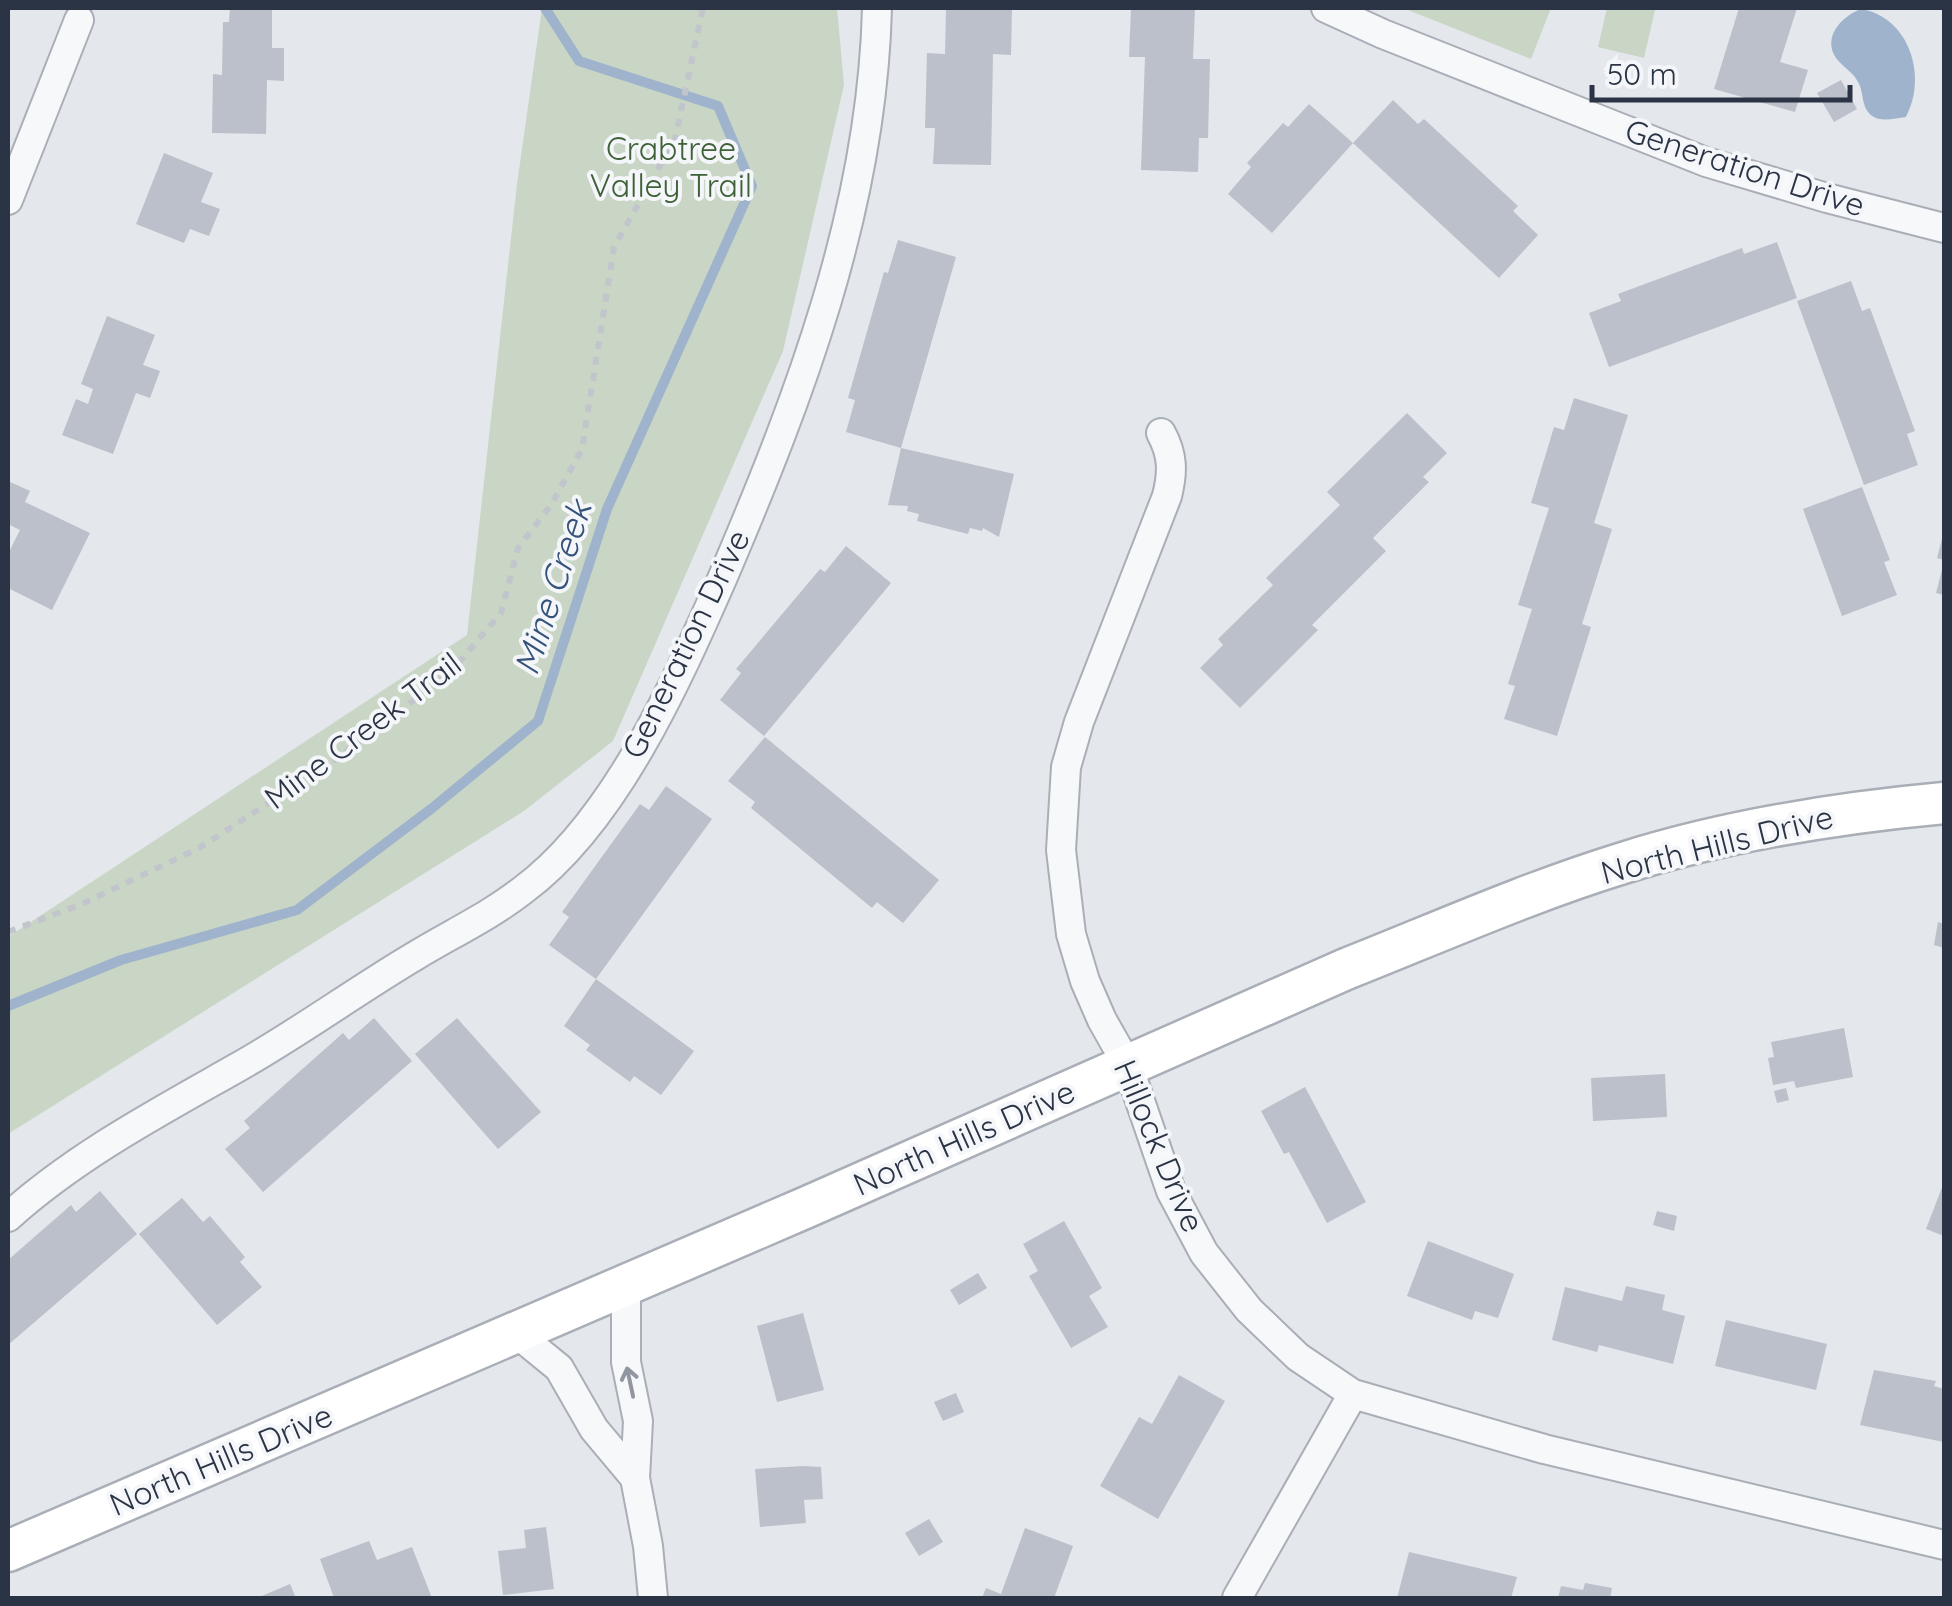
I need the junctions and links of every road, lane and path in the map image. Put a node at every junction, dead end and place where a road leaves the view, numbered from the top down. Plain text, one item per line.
1 (703, 8) edge
2 (876, 8) edge
3 (1326, 8) edge
4 (79, 20) dead end
5 (8, 200) edge
6 (1944, 228) edge
7 (1161, 433) dead end
8 (1944, 803) edge
9 (8, 932) edge
10 (1128, 1066) junction
11 (8, 1217) edge
12 (626, 1286) junction
13 (516, 1333) junction
14 (1353, 1394) junction
15 (635, 1478) junction
16 (1944, 1546) edge
17 (8, 1551) edge
18 (652, 1598) edge
19 (1237, 1598) edge

1 - 9 path, Mine Creek Trail
2 - 11 street, Generation Drive
3 - 6 street, Generation Drive
4 - 5 street
7 - 10 street, Hillock Drive
8 - 10 main road, North Hills Drive
10 - 12 main road, North Hills Drive
10 - 14 street, Hillock Drive
12 - 13 main road, North Hills Drive
15 -> 12 street
13 - 15 street
13 - 17 main road, North Hills Drive
14 - 16 street, Hillock Drive
14 - 19 street
15 - 18 street

